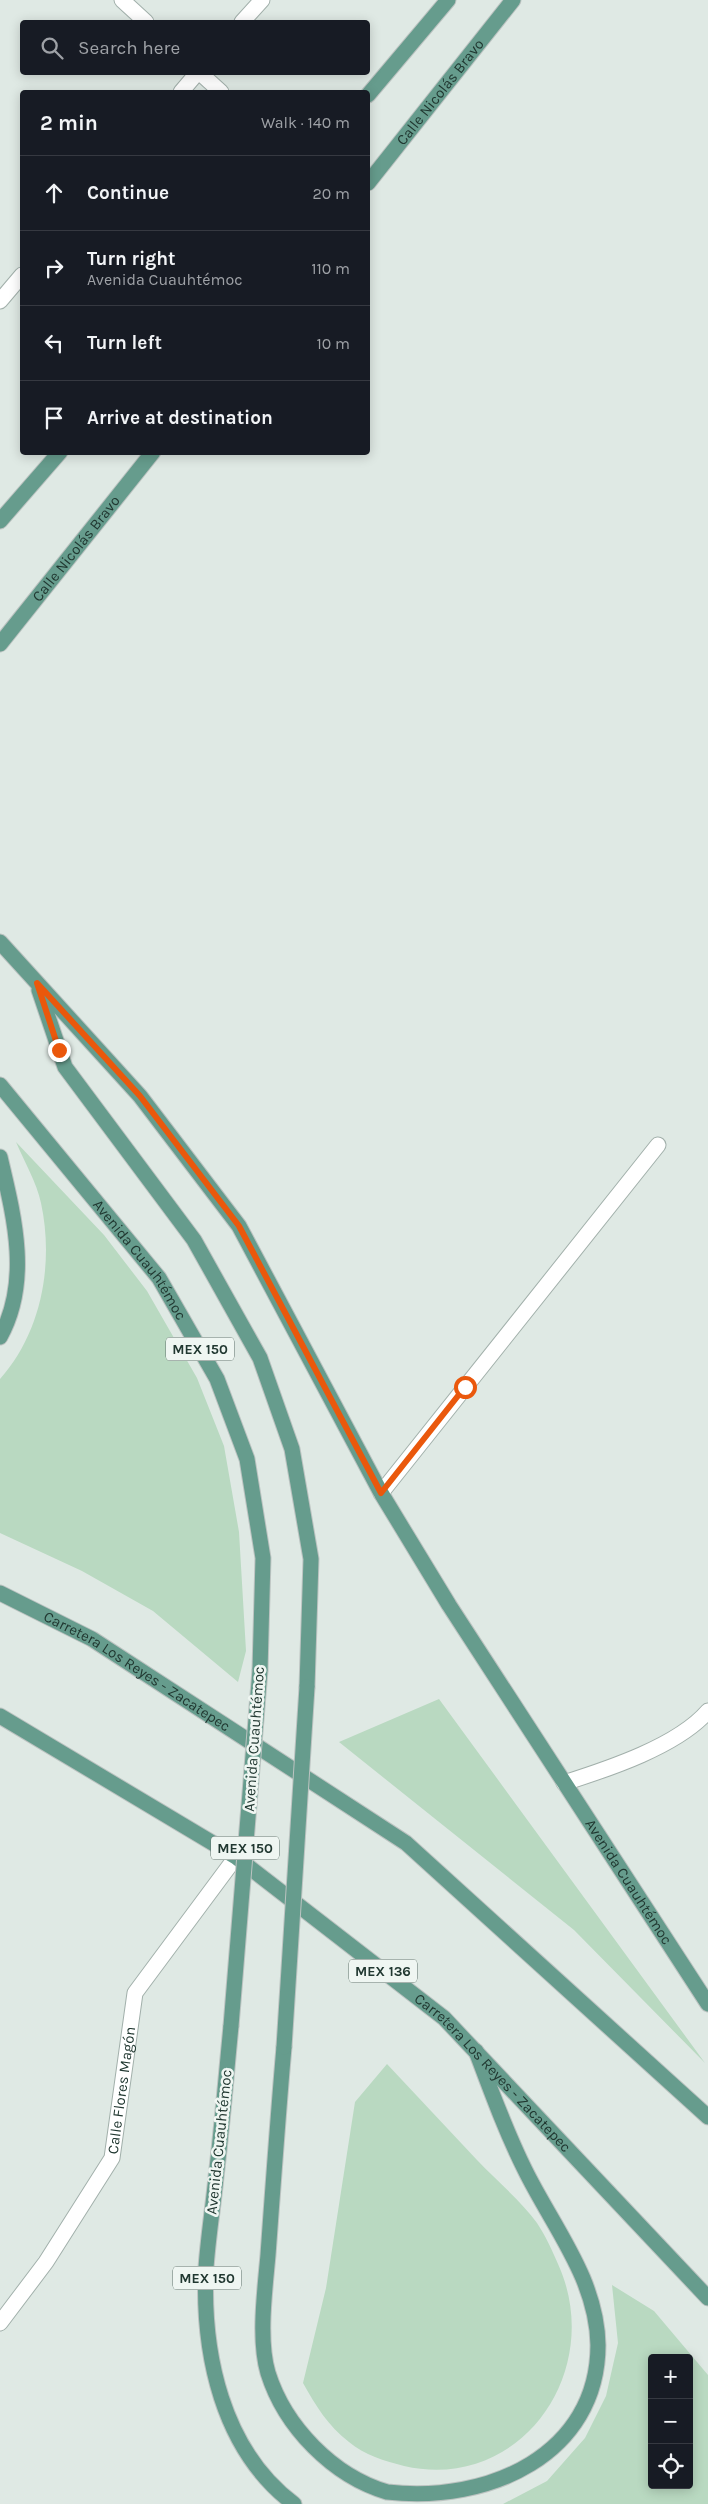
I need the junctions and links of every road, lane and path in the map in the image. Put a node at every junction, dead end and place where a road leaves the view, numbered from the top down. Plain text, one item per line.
1 (122, 0) edge
2 (262, 0) edge
3 (448, 0) edge
4 (513, 0) edge
5 (144, 20) edge
6 (244, 20) edge
7 (196, 75) edge
8 (202, 75) edge
9 (183, 90) edge
10 (219, 90) edge
11 (370, 93) edge
12 (370, 180) edge
13 (20, 277) edge
14 (0, 301) edge
15 (57, 455) edge
16 (151, 455) edge
17 (0, 521) edge
18 (0, 644) edge
19 (0, 942) edge
20 (37, 983) junction
21 (0, 1085) edge
22 (658, 1145) dead end
23 (0, 1157) edge
24 (0, 1338) edge
25 (381, 1493) junction
26 (0, 1593) edge
27 (708, 1712) edge
28 (0, 1716) edge
29 (564, 1783) junction
30 (236, 1857) junction
31 (708, 2004) edge
32 (476, 2051) junction
33 (708, 2117) edge
34 (708, 2298) edge
35 (0, 2323) edge
36 (294, 2504) edge

1 - 5 street
2 - 6 street
3 - 11 main road
4 - 12 main road, Calle Nicolás Bravo
7 - 9 street
8 - 10 street
13 - 14 street
15 - 17 main road
16 - 18 main road, Calle Nicolás Bravo
19 - 20 main road, Avenida Cuauhtémoc
20 - 25 main road, Avenida Cuauhtémoc
20 - 32 main road, bridge
21 - 36 main road, Avenida Cuauhtémoc / MEX 150, bridge
22 - 25 street
23 - 24 main road
25 - 29 main road, Avenida Cuauhtémoc
26 - 33 main road, Carretera Los Reyes - Zacatepec
27 - 29 street
28 - 30 main road, Carretera Los Reyes - Zacatepec / MEX 136
29 - 31 main road, Avenida Cuauhtémoc
30 - 32 main road, Carretera Los Reyes - Zacatepec / MEX 136
30 - 35 street, Calle Flores Magón
32 - 34 main road, Carretera Los Reyes - Zacatepec / MEX 136

